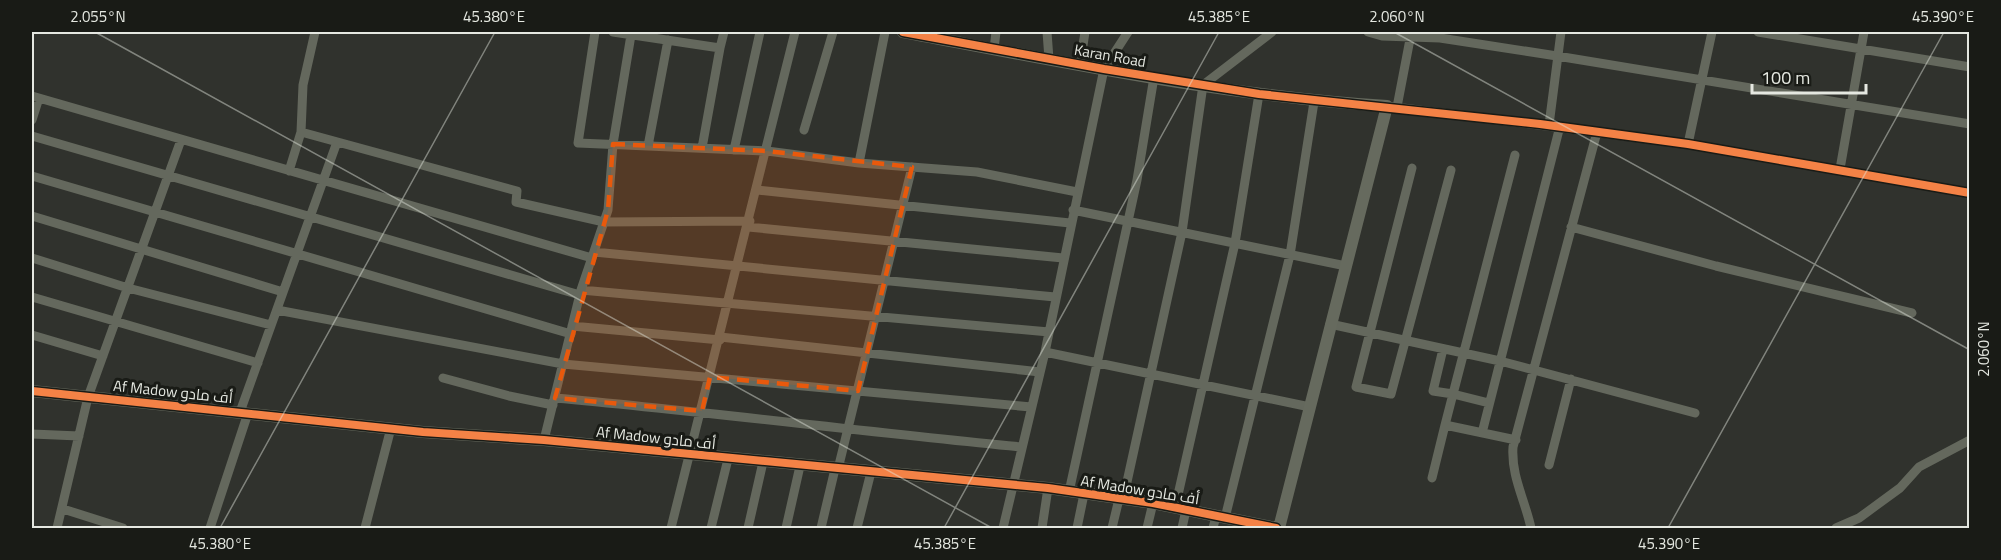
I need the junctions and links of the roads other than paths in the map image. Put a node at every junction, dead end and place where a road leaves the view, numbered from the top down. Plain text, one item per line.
1 (315, 32) edge
2 (595, 32) edge
3 (613, 32) edge
4 (724, 32) edge
5 (760, 32) edge
6 (795, 32) edge
7 (833, 32) edge
8 (885, 32) edge
9 (903, 32) edge
10 (996, 32) edge
11 (1047, 32) edge
12 (1085, 32) edge
13 (1128, 32) edge
14 (1272, 32) edge
15 (1368, 32) edge
16 (1561, 32) edge
17 (1712, 32) edge
18 (1758, 32) edge
19 (1864, 32) edge
20 (1411, 34) edge
21 (631, 35) junction
22 (949, 36) edge
23 (668, 40) junction
24 (720, 48) junction
25 (1861, 48) junction
26 (994, 49) junction
27 (1557, 56) junction
28 (1049, 59) junction
29 (1080, 65) junction
30 (1970, 67) edge
31 (1104, 69) junction
32 (1154, 77) junction
33 (1702, 79) junction
34 (1203, 85) junction
35 (1259, 94) junction
36 (35, 97) edge
37 (1314, 102) junction
38 (1851, 106) junction
39 (1392, 107) junction
40 (32, 120) edge
41 (1970, 124) edge
42 (1549, 125) junction
43 (1560, 126) junction
44 (804, 130) dead end
45 (302, 132) junction
46 (1596, 132) junction
47 (32, 136) edge
48 (181, 140) junction
49 (337, 142) junction
50 (614, 144) junction
51 (1688, 144) junction
52 (648, 146) junction
53 (702, 148) junction
54 (734, 150) junction
55 (767, 151) junction
56 (1515, 155) dead end
57 (859, 163) junction
58 (912, 167) junction
59 (1412, 168) dead end
60 (1840, 169) junction
61 (1451, 170) dead end
62 (289, 171) junction
63 (168, 176) junction
64 (32, 177) edge
65 (323, 180) junction
66 (757, 190) junction
67 (1077, 192) junction
68 (1970, 193) edge
69 (903, 205) junction
70 (1073, 210) junction
71 (156, 213) junction
72 (32, 216) edge
73 (310, 216) junction
74 (1127, 221) junction
75 (604, 222) junction
76 (1070, 223) junction
77 (749, 224) junction
78 (1572, 227) junction
79 (1182, 232) junction
80 (894, 242) junction
81 (1235, 243) junction
82 (142, 249) junction
83 (297, 254) junction
84 (593, 255) junction
85 (1290, 255) junction
86 (32, 258) edge
87 (1063, 258) junction
88 (739, 264) junction
89 (1346, 266) junction
90 (885, 279) junction
91 (128, 288) junction
92 (283, 292) junction
93 (581, 293) junction
94 (32, 297) edge
95 (1056, 297) junction
96 (729, 302) junction
97 (277, 310) junction
98 (1912, 313) dead end
99 (876, 316) junction
100 (116, 322) junction
101 (1330, 324) junction
102 (271, 325) junction
103 (572, 330) junction
104 (1049, 332) junction
105 (1370, 333) junction
106 (32, 335) edge
107 (720, 338) junction
108 (1406, 341) junction
109 (1443, 349) junction
110 (1045, 352) junction
111 (867, 353) junction
112 (1463, 353) junction
113 (103, 356) junction
114 (1500, 361) junction
115 (258, 363) junction
116 (1096, 363) junction
117 (563, 364) junction
118 (1534, 369) junction
119 (1040, 372) junction
120 (1151, 374) junction
121 (710, 377) junction
122 (443, 378) dead end
123 (1571, 379) junction
124 (1204, 385) junction
125 (32, 391) edge
126 (858, 391) junction
127 (1453, 394) junction
128 (1254, 395) junction
129 (88, 397) junction
130 (554, 401) junction
131 (1489, 403) junction
132 (1031, 407) junction
133 (1310, 407) junction
134 (702, 411) junction
135 (244, 413) junction
136 (1695, 413) dead end
137 (1445, 425) junction
138 (391, 428) junction
139 (848, 430) junction
140 (1482, 433) junction
141 (32, 434) edge
142 (80, 436) junction
143 (544, 440) junction
144 (1516, 440) junction
145 (1970, 440) edge
146 (1022, 447) junction
147 (690, 456) junction
148 (729, 459) junction
149 (763, 462) junction
150 (1549, 465) dead end
151 (800, 466) junction
152 (837, 469) junction
153 (871, 472) junction
154 (1432, 478) dead end
155 (1012, 485) junction
156 (1048, 488) junction
157 (1069, 492) junction
158 (1084, 494) junction
159 (1121, 499) junction
160 (1153, 503) junction
161 (63, 508) junction
162 (1181, 509) junction
163 (1218, 521) edge
164 (1241, 525) edge
165 (57, 528) edge
166 (123, 528) edge
167 (210, 528) edge
168 (364, 528) edge
169 (671, 528) edge
170 (711, 528) edge
171 (748, 528) edge
172 (786, 528) edge
173 (821, 528) edge
174 (857, 528) edge
175 (1003, 528) edge
176 (1042, 528) edge
177 (1077, 528) edge
178 (1112, 528) edge
179 (1147, 528) edge
180 (1182, 528) edge
181 (1277, 528) edge
182 (1531, 528) edge
183 (1836, 528) edge

1 - 45 street
2 - 50 street
3 - 21 street
4 - 24 street
5 - 54 street
6 - 55 street
7 - 44 street
8 - 57 street
9 - 22 street, Karan Road
10 - 26 street
11 - 28 street
12 - 29 street
13 - 31 street
14 - 34 street
15 - 20 street
16 - 27 street
17 - 33 street
18 - 25 street
19 - 25 street
20 - 27 street
20 - 39 street
21 - 23 street
21 - 50 street
22 - 26 street, Karan Road
23 - 24 street
23 - 52 street
24 - 53 street
25 - 30 street
25 - 38 street
26 - 28 street, Karan Road
27 - 33 street
27 - 42 street
28 - 29 street, Karan Road
29 - 31 street, Karan Road
31 - 32 street, Karan Road
31 - 67 street
32 - 34 street, Karan Road
32 - 74 street
33 - 38 street
33 - 51 street
34 - 35 street, Karan Road
34 - 79 street
35 - 37 street, Karan Road
35 - 81 street
36 - 40 street
36 - 48 street
37 - 39 street, Karan Road
37 - 85 street
38 - 41 street
38 - 60 street
39 - 42 street
39 - 89 street, Af Madow أف مادو
42 - 43 street
43 - 46 street
43 - 114 street
45 - 49 street
45 - 62 street
46 - 51 street
46 - 78 street
47 - 63 street
48 - 62 street
48 - 63 street
49 - 65 street
49 - 75 street
50 - 52 street
50 - 75 street
51 - 60 street
52 - 53 street
53 - 54 street
54 - 55 street
55 - 57 street
55 - 66 street
56 - 112 street
57 - 58 street
58 - 67 street
58 - 69 street
59 - 105 street
60 - 68 street
61 - 108 street
62 - 65 street
63 - 71 street
63 - 73 street
64 - 71 street
65 - 73 street
65 - 84 street
66 - 69 street
66 - 77 street
67 - 70 street
69 - 76 street
69 - 80 street
70 - 74 street
70 - 76 street
71 - 82 street
71 - 83 street
72 - 82 street
73 - 83 street
73 - 93 street
74 - 79 street
74 - 116 street
75 - 77 street
75 - 84 street
76 - 87 street
77 - 80 street
77 - 88 street
78 - 98 street
78 - 118 street
79 - 81 street
79 - 120 street
80 - 87 street
80 - 90 street
81 - 85 street
81 - 124 street
82 - 91 street
82 - 92 street
83 - 92 street
83 - 103 street
84 - 88 street
84 - 93 street
85 - 89 street
85 - 128 street
86 - 91 street
87 - 95 street
88 - 90 street
88 - 96 street
89 - 101 street, Af Madow أف مادو
90 - 95 street
90 - 99 street
91 - 100 street
91 - 102 street
92 - 97 street
93 - 96 street
93 - 103 street
94 - 100 street
95 - 104 street
96 - 99 street
96 - 107 street
97 - 102 street
97 - 117 street
99 - 104 street
99 - 111 street
100 - 113 street
100 - 115 street
101 - 105 street
101 - 133 street, Af Madow أف مادو
102 - 115 street
103 - 107 street
103 - 117 street
104 - 110 street
105 - 108 street
105 - 108 street
106 - 113 street
107 - 111 street
107 - 121 street
108 - 109 street
109 - 112 street
109 - 127 street
110 - 116 street
110 - 119 street
111 - 119 street
111 - 126 street
112 - 114 street
112 - 127 street
113 - 129 street
114 - 118 street
114 - 131 street
115 - 135 street
116 - 120 street
116 - 157 street
117 - 121 street
117 - 130 street
118 - 123 street
118 - 144 street
119 - 132 street
120 - 124 street
120 - 159 street
121 - 126 street
121 - 134 street
122 - 130 street
123 - 136 street
123 - 150 street
124 - 128 street
124 - 162 street
125 - 129 street, Af Madow أف مادو
126 - 132 street
126 - 139 street
127 - 131 street
127 - 137 street
128 - 133 street
128 - 163 street
129 - 135 street, Af Madow أف مادو
129 - 142 street
130 - 134 street
130 - 143 street
131 - 140 street
132 - 146 street
133 - 181 street, Af Madow أف مادو
134 - 139 street
134 - 147 street
135 - 138 street, Af Madow أف مادو
135 - 167 street
137 - 140 street
137 - 154 street
138 - 143 street, Af Madow أف مادو
138 - 168 street
139 - 146 street
139 - 152 street
140 - 144 street
141 - 142 street
142 - 161 street
143 - 147 street, Af Madow أف مادو
144 - 182 street
145 - 183 street
146 - 155 street
147 - 148 street, Af Madow أف مادو
147 - 169 street
148 - 149 street, Af Madow أف مادو
148 - 170 street
149 - 151 street, Af Madow أف مادو
149 - 171 street
151 - 152 street, Af Madow أف مادو
151 - 172 street
152 - 153 street, Af Madow أف مادو
152 - 173 street
153 - 155 street, Af Madow أف مادو
153 - 174 street
155 - 156 street, Af Madow أف مادو
155 - 175 street
156 - 157 street, Af Madow أف مادو
156 - 176 street
157 - 158 street, Af Madow أف مادو
158 - 159 street, Af Madow أف مادو
158 - 177 street
159 - 160 street, Af Madow أف مادو
159 - 178 street
160 - 162 street, Af Madow أف مادو
160 - 179 street
161 - 165 street
161 - 166 street
162 - 163 street, Af Madow أف مادو
162 - 180 street
163 - 164 street, Af Madow أف مادو
164 - 181 street, Af Madow أف مادو

